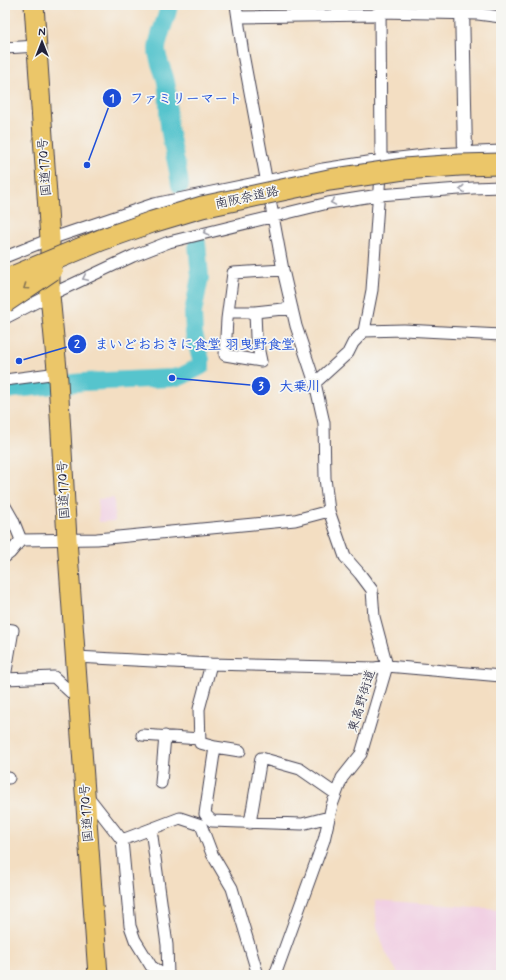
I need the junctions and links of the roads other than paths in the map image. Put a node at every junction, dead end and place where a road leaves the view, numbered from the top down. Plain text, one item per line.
1 (34, 5) edge
2 (236, 5) edge
3 (380, 8) edge
4 (462, 9) edge
5 (238, 17) junction
6 (501, 17) edge
7 (37, 46) junction
8 (5, 48) edge
9 (501, 151) edge
10 (465, 153) junction
11 (501, 158) edge
12 (381, 160) junction
13 (501, 164) edge
14 (266, 181) junction
15 (501, 187) edge
16 (379, 195) junction
17 (202, 208) junction
18 (273, 216) junction
19 (50, 239) junction
20 (5, 257) edge
21 (283, 270) junction
22 (5, 272) edge
23 (5, 280) edge
24 (50, 294) junction
25 (5, 302) edge
26 (292, 308) junction
27 (228, 312) junction
28 (255, 312) junction
29 (5, 318) edge
30 (364, 331) junction
31 (501, 335) edge
32 (5, 380) edge
33 (58, 381) junction
34 (315, 383) junction
35 (5, 506) edge
36 (329, 511) junction
37 (21, 540) junction
38 (67, 540) junction
39 (5, 557) edge
40 (5, 629) edge
41 (76, 657) junction
42 (211, 664) junction
43 (387, 666) junction
44 (501, 676) edge
45 (5, 678) edge
46 (79, 700) junction
47 (142, 735) dead end
48 (165, 736) junction
49 (200, 739) junction
50 (215, 747) junction
51 (240, 751) dead end
52 (161, 783) dead end
53 (85, 793) junction
54 (336, 794) junction
55 (329, 817) junction
56 (250, 823) junction
57 (151, 829) junction
58 (122, 840) junction
59 (98, 975) edge
60 (163, 975) edge
61 (168, 975) edge
62 (258, 975) edge
63 (274, 975) edge

1 - 7 highway, 国道170号
2 - 5 street, 東高野街道
3 - 4 street
3 - 5 street
3 - 12 street
4 - 6 street
4 - 10 street
5 - 14 street, 東高野街道
7 - 8 street
7 - 19 highway, 国道170号
9 - 10 street
10 - 12 street
11 - 22 highway, 南阪奈道路
12 - 14 street
12 - 16 street
13 - 17 highway, 南阪奈道路, bridge
14 - 18 street, 東高野街道
14 - 19 street
15 -> 16 street
16 -> 18 street
16 - 30 street
17 - 23 highway, 南阪奈道路, bridge
17 -> 25 highway, bridge
18 - 21 street, 東高野街道
18 -> 24 street
19 - 20 street
19 - 24 highway, 国道170号
21 - 26 street, 東高野街道
21 - 27 street
24 - 29 street
24 - 33 highway, 国道170号
26 - 28 street
26 - 34 street, 東高野街道
27 - 28 street
27 - 28 street
30 - 31 street
30 - 34 street
32 - 33 street
33 - 38 highway, 国道170号
34 - 36 street, 東高野街道
35 - 37 street
36 - 38 street
36 - 43 street, 東高野街道
37 - 38 street
37 - 39 street
38 - 41 highway, 国道170号
40 - 45 street
41 - 42 street
41 - 46 highway, 国道170号
42 - 43 street
42 - 49 street
43 - 44 street
43 - 54 street, 東高野街道
45 - 46 street
46 - 53 highway, 国道170号
47 - 48 street
48 - 49 street
48 - 52 street
49 - 50 street
50 - 51 street
50 - 56 street
53 - 58 street
53 - 59 highway, 国道170号
54 - 55 street, 東高野街道
54 - 56 street
55 - 56 street
55 - 63 street, 東高野街道
57 - 58 street
57 - 61 street
57 - 62 street
58 - 60 street

